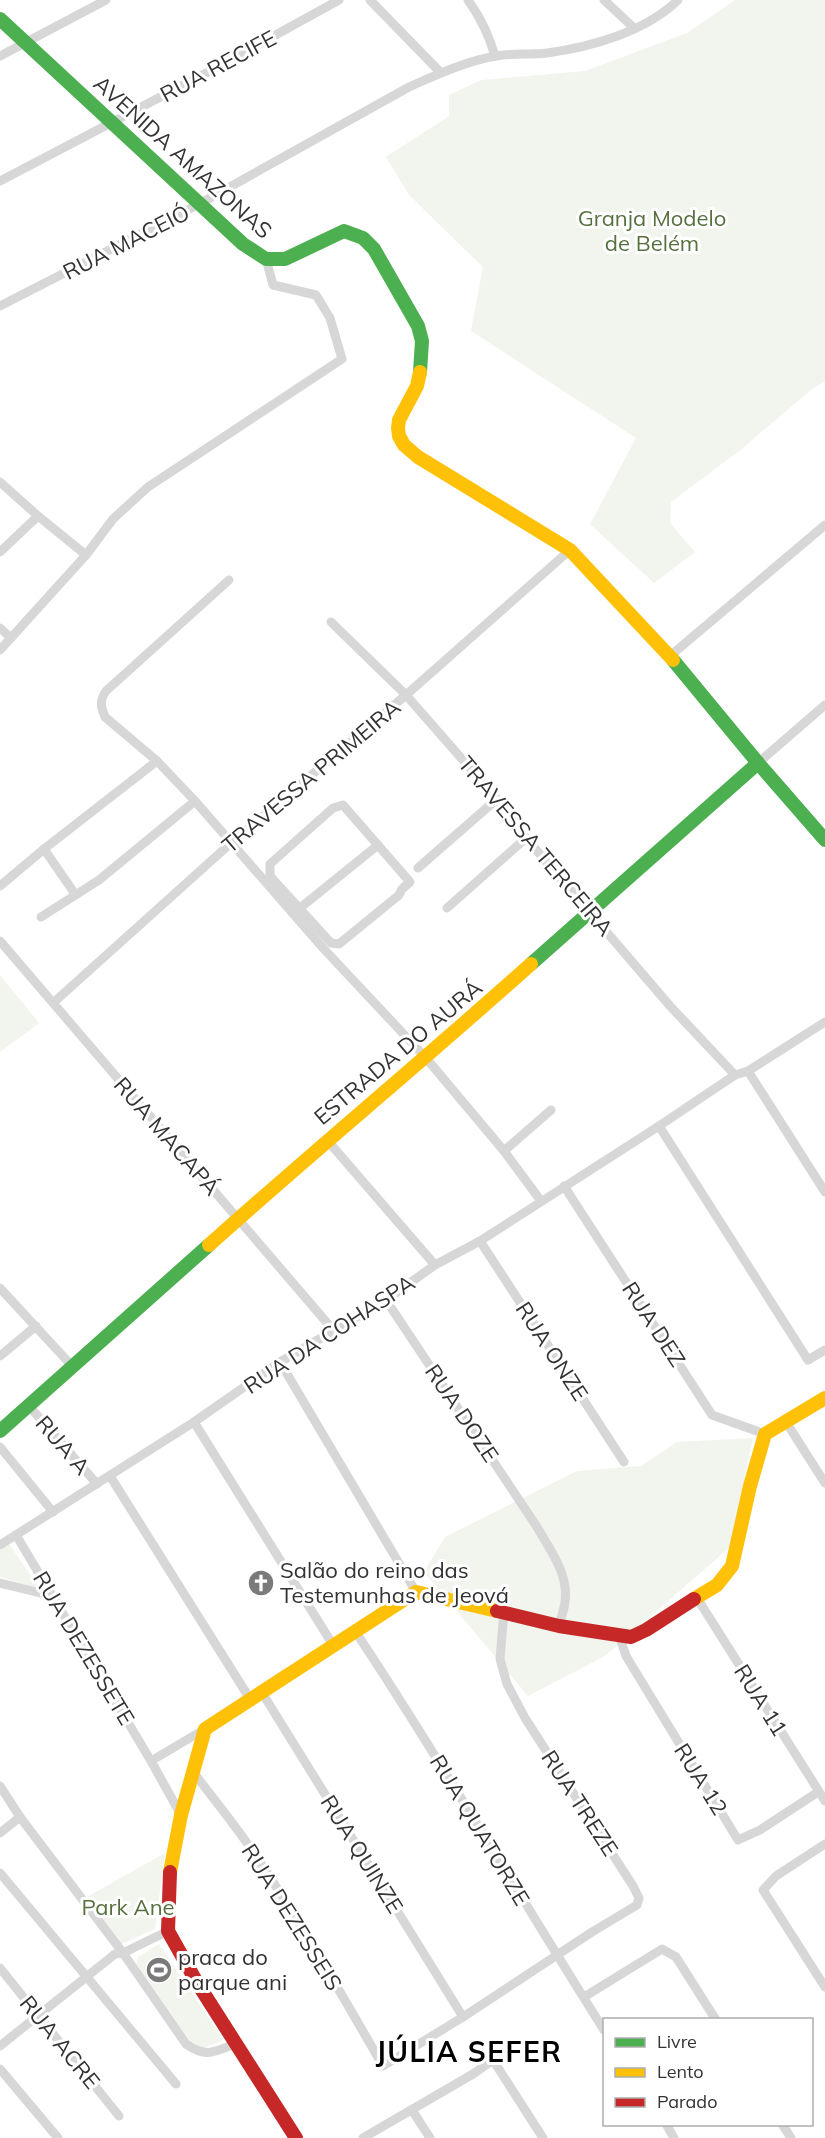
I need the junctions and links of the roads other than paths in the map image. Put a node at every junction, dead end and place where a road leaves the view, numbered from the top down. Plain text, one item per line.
1 (106, 0) edge
2 (339, 0) edge
3 (370, 0) edge
4 (468, 0) edge
5 (604, 0) edge
6 (678, 0) edge
7 (0, 19) edge
8 (634, 28) junction
9 (24, 43) junction
10 (0, 56) edge
11 (495, 56) junction
12 (441, 72) junction
13 (113, 122) junction
14 (0, 181) edge
15 (201, 203) junction
16 (266, 259) junction
17 (0, 306) edge
18 (0, 482) edge
19 (38, 516) junction
20 (825, 525) edge
21 (570, 550) junction
22 (0, 552) edge
23 (86, 555) junction
24 (229, 580) dead end
25 (331, 622) dead end
26 (0, 628) edge
27 (11, 638) junction
28 (0, 650) edge
29 (670, 656) junction
30 (406, 695) junction
31 (825, 705) edge
32 (157, 761) junction
33 (758, 763) junction
34 (497, 799) junction
35 (195, 801) junction
36 (526, 838) junction
37 (825, 840) edge
38 (231, 843) junction
39 (378, 845) junction
40 (44, 849) junction
41 (418, 868) dead end
42 (0, 886) edge
43 (75, 894) junction
44 (300, 908) junction
45 (447, 908) dead end
46 (591, 912) junction
47 (41, 917) dead end
48 (0, 941) edge
49 (327, 946) junction
50 (52, 1003) junction
51 (825, 1022) edge
52 (426, 1059) junction
53 (748, 1071) junction
54 (735, 1076) junction
55 (551, 1110) dead end
56 (660, 1126) junction
57 (327, 1140) junction
58 (504, 1151) junction
59 (564, 1186) junction
60 (825, 1192) edge
61 (541, 1201) junction
62 (238, 1219) junction
63 (480, 1241) junction
64 (435, 1264) junction
65 (0, 1288) edge
66 (386, 1300) junction
67 (36, 1326) junction
68 (334, 1331) junction
69 (825, 1350) edge
70 (0, 1356) edge
71 (280, 1362) junction
72 (73, 1367) junction
73 (825, 1398) edge
74 (29, 1406) junction
75 (194, 1422) junction
76 (786, 1422) junction
77 (0, 1431) edge
78 (765, 1434) junction
79 (0, 1447) edge
80 (624, 1462) dead end
81 (110, 1476) junction
82 (825, 1483) edge
83 (96, 1484) junction
84 (53, 1512) junction
85 (16, 1535) junction
86 (1, 1542) edge
87 (0, 1582) edge
88 (416, 1592) junction
89 (53, 1596) junction
90 (697, 1598) junction
91 (504, 1611) junction
92 (559, 1626) junction
93 (355, 1631) junction
94 (618, 1635) junction
95 (333, 1645) junction
96 (256, 1695) junction
97 (205, 1729) junction
98 (151, 1761) junction
99 (194, 1773) junction
100 (0, 1786) edge
101 (818, 1792) junction
102 (825, 1802) edge
103 (181, 1815) junction
104 (21, 1817) junction
105 (0, 1833) edge
106 (825, 1844) edge
107 (0, 1873) edge
108 (168, 1931) junction
109 (123, 1953) junction
110 (557, 1955) junction
111 (0, 1968) edge
112 (87, 1977) junction
113 (825, 1987) edge
114 (584, 1997) junction
115 (38, 2016) junction
116 (463, 2017) junction
117 (715, 2018) edge
118 (603, 2028) edge
119 (235, 2044) junction
120 (0, 2046) edge
121 (0, 2069) edge
122 (176, 2084) dead end
123 (412, 2110) junction
124 (119, 2116) dead end
125 (58, 2138) edge
126 (296, 2138) edge
127 (363, 2138) edge
128 (430, 2138) edge
129 (543, 2138) edge

1 - 9 street
2 - 13 street, RUA RECIFE
3 - 12 street
4 - 11 street
5 - 8 street
6 - 8 street, RUA MACEIÓ
7 - 9 street, AVENIDA AMAZONAS
8 - 11 street, RUA MACEIÓ
9 - 10 street
9 - 13 street, AVENIDA AMAZONAS
11 - 12 street, RUA MACEIÓ
12 - 15 street, RUA MACEIÓ
13 - 14 street, RUA RECIFE
13 - 15 street, AVENIDA AMAZONAS
15 - 16 street, AVENIDA AMAZONAS
15 - 17 street, RUA MACEIÓ
16 - 21 street, AVENIDA AMAZONAS
16 - 23 street
18 - 19 street
19 - 22 street
19 - 23 street
20 - 29 street
21 - 29 street, AVENIDA AMAZONAS
21 - 30 street, TRAVESSA PRIMEIRA
23 - 27 street
24 - 32 street
25 - 30 street, TRAVESSA TERCEIRA
26 - 27 street
27 - 28 street
29 - 33 street, AVENIDA AMAZONAS
30 - 34 street, TRAVESSA TERCEIRA
30 - 38 street, TRAVESSA PRIMEIRA
31 - 33 street, ESTRADA DO AURÁ
32 - 35 street
32 - 40 street
33 - 37 street, AVENIDA AMAZONAS
33 - 46 street, ESTRADA DO AURÁ
34 - 36 street, TRAVESSA TERCEIRA
34 - 41 street
35 - 38 street
35 - 43 street
36 - 45 street
36 - 46 street, TRAVESSA TERCEIRA
38 - 49 street
38 - 50 street, TRAVESSA PRIMEIRA
39 - 44 street
39 - 44 street
39 - 49 street
40 - 42 street
40 - 43 street
43 - 47 street
44 - 49 street
46 - 52 street, ESTRADA DO AURÁ
46 - 54 street, TRAVESSA TERCEIRA
48 - 50 street, RUA MACAPÁ
49 - 52 street
50 - 62 street, RUA MACAPÁ
51 - 53 street, RUA DA COHASPA
52 - 57 street, ESTRADA DO AURÁ
52 - 58 street
53 - 54 street, RUA DA COHASPA
53 - 60 street
54 - 56 street, RUA DA COHASPA
55 - 58 street
56 - 59 street, RUA DA COHASPA
56 - 69 street
57 - 62 street, ESTRADA DO AURÁ
57 - 64 street
58 - 61 street
59 - 61 street, RUA DA COHASPA
59 - 78 street, RUA DEZ
61 - 63 street, RUA DA COHASPA
62 - 68 street, RUA MACAPÁ
62 - 72 street, ESTRADA DO AURÁ
63 - 64 street, RUA DA COHASPA
63 - 80 street, RUA ONZE
64 - 66 street, RUA DA COHASPA
65 - 67 street
66 - 68 street, RUA DA COHASPA
66 - 92 street, RUA DOZE
67 - 70 street
67 - 72 street
68 - 71 street, RUA DA COHASPA
71 - 75 street, RUA DA COHASPA
71 - 88 street
72 - 74 street, ESTRADA DO AURÁ
73 - 76 street
74 - 77 street, ESTRADA DO AURÁ
74 - 83 street, RUA A
75 - 81 street, RUA DA COHASPA
75 - 95 street
76 - 78 street
76 - 82 street
78 - 90 street
79 - 84 street
81 - 83 street, RUA DA COHASPA
81 - 96 street, RUA QUINZE
83 - 84 street, RUA DA COHASPA
84 - 85 street, RUA DA COHASPA
85 - 86 street, RUA DA COHASPA
85 - 89 street, RUA DEZESSETE
87 - 89 street
88 - 91 street
88 - 93 street
89 - 98 street, RUA DEZESSETE
90 - 94 street
90 - 101 street, RUA 11
91 - 92 street
91 - 110 street, RUA TREZE
92 - 94 street
93 - 95 street
93 - 110 street, RUA QUATORZE
94 - 101 street, RUA 12
95 - 96 street
96 - 97 street
96 - 116 street, RUA QUINZE
97 - 98 street
97 - 99 street
98 - 103 street, RUA DEZESSETE
99 - 103 street
99 - 116 street, RUA DEZESSEIS
100 - 104 street
101 - 102 street, RUA 11
103 - 108 street
104 - 105 street
104 - 109 street
106 - 113 street
107 - 112 street
108 - 109 street
108 - 119 street
109 - 112 street
109 - 119 street
110 - 114 street, RUA QUATORZE
110 - 116 street
111 - 115 street, RUA ACRE
112 - 115 street
112 - 122 street
114 - 117 street
114 - 118 street, RUA QUATORZE
115 - 120 street
115 - 124 street, RUA ACRE
119 - 126 street
121 - 125 street
123 - 127 street
123 - 128 street
123 - 129 street

